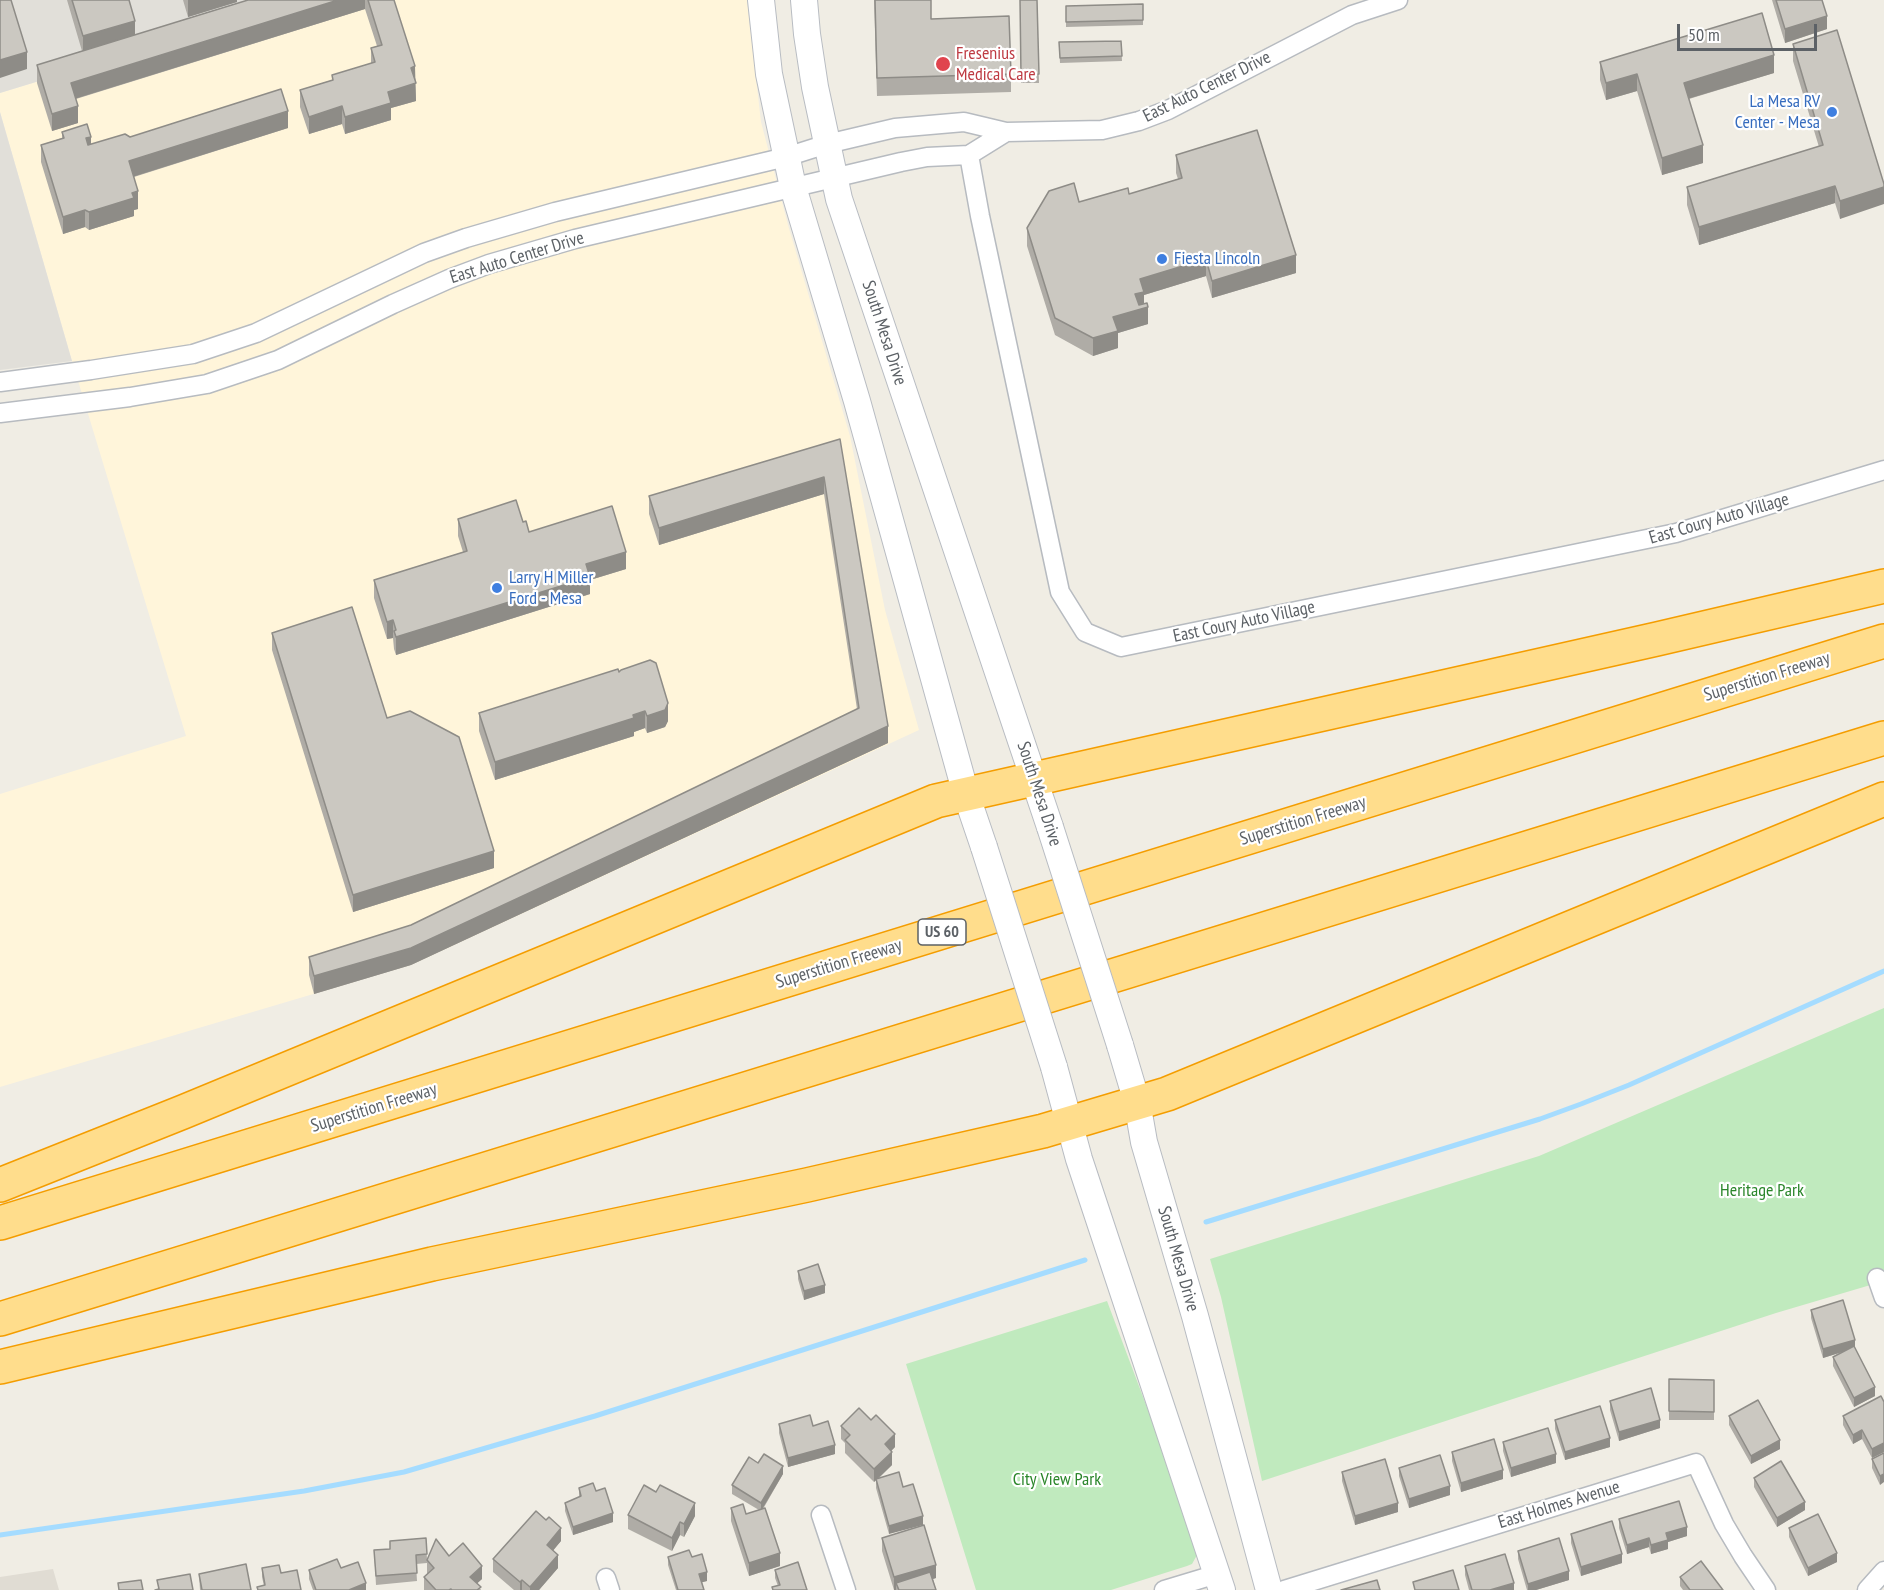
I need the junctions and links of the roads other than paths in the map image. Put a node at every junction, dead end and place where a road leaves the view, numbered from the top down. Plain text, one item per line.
1 (761, 0) edge
2 (1398, 0) edge
3 (802, 6) edge
4 (1350, 8) edge
5 (1006, 132) junction
6 (827, 144) junction
7 (969, 155) junction
8 (786, 157) junction
9 (834, 177) junction
10 (793, 187) junction
11 (0, 382) edge
12 (0, 414) edge
13 (1884, 470) edge
14 (1884, 586) edge
15 (1884, 641) edge
16 (1884, 738) edge
17 (1034, 778) junction
18 (966, 794) junction
19 (1884, 799) edge
20 (1137, 1102) junction
21 (1068, 1123) junction
22 (0, 1185) edge
23 (0, 1223) edge
24 (1876, 1278) dead end
25 (1884, 1298) edge
26 (0, 1318) edge
27 (0, 1367) edge
28 (821, 1515) dead end
29 (1884, 1571) edge
30 (1220, 1582) edge
31 (1284, 1589) edge
32 (846, 1590) edge
33 (1164, 1590) edge
34 (1766, 1590) edge
35 (1867, 1590) edge

1 - 8 main road
2 - 4 street, East Auto Center Drive
3 - 6 main road, South Mesa Drive
4 - 5 street, East Auto Center Drive
5 - 6 street, East Auto Center Drive
5 - 7 street, East Auto Center Drive
6 - 8 street, East Auto Center Drive
6 - 9 main road, South Mesa Drive
7 - 9 street, East Auto Center Drive
7 - 13 street, East Coury Auto Village
8 - 10 main road
8 - 11 street, East Auto Center Drive
9 - 10 street, East Auto Center Drive
9 - 17 main road, South Mesa Drive
10 - 12 street, East Auto Center Drive
10 - 18 main road
14 - 17 highway
15 - 23 highway, Superstition Freeway / US 60
16 - 26 highway
17 - 18 highway
17 - 20 main road, South Mesa Drive, bridge
18 - 21 main road, bridge
18 - 22 highway
19 - 20 highway
20 - 21 highway
20 - 31 main road, South Mesa Drive
21 - 27 highway
21 - 30 main road
24 - 25 street
28 - 32 street
29 - 35 street
30 - 33 street
31 - 34 street, East Holmes Avenue

